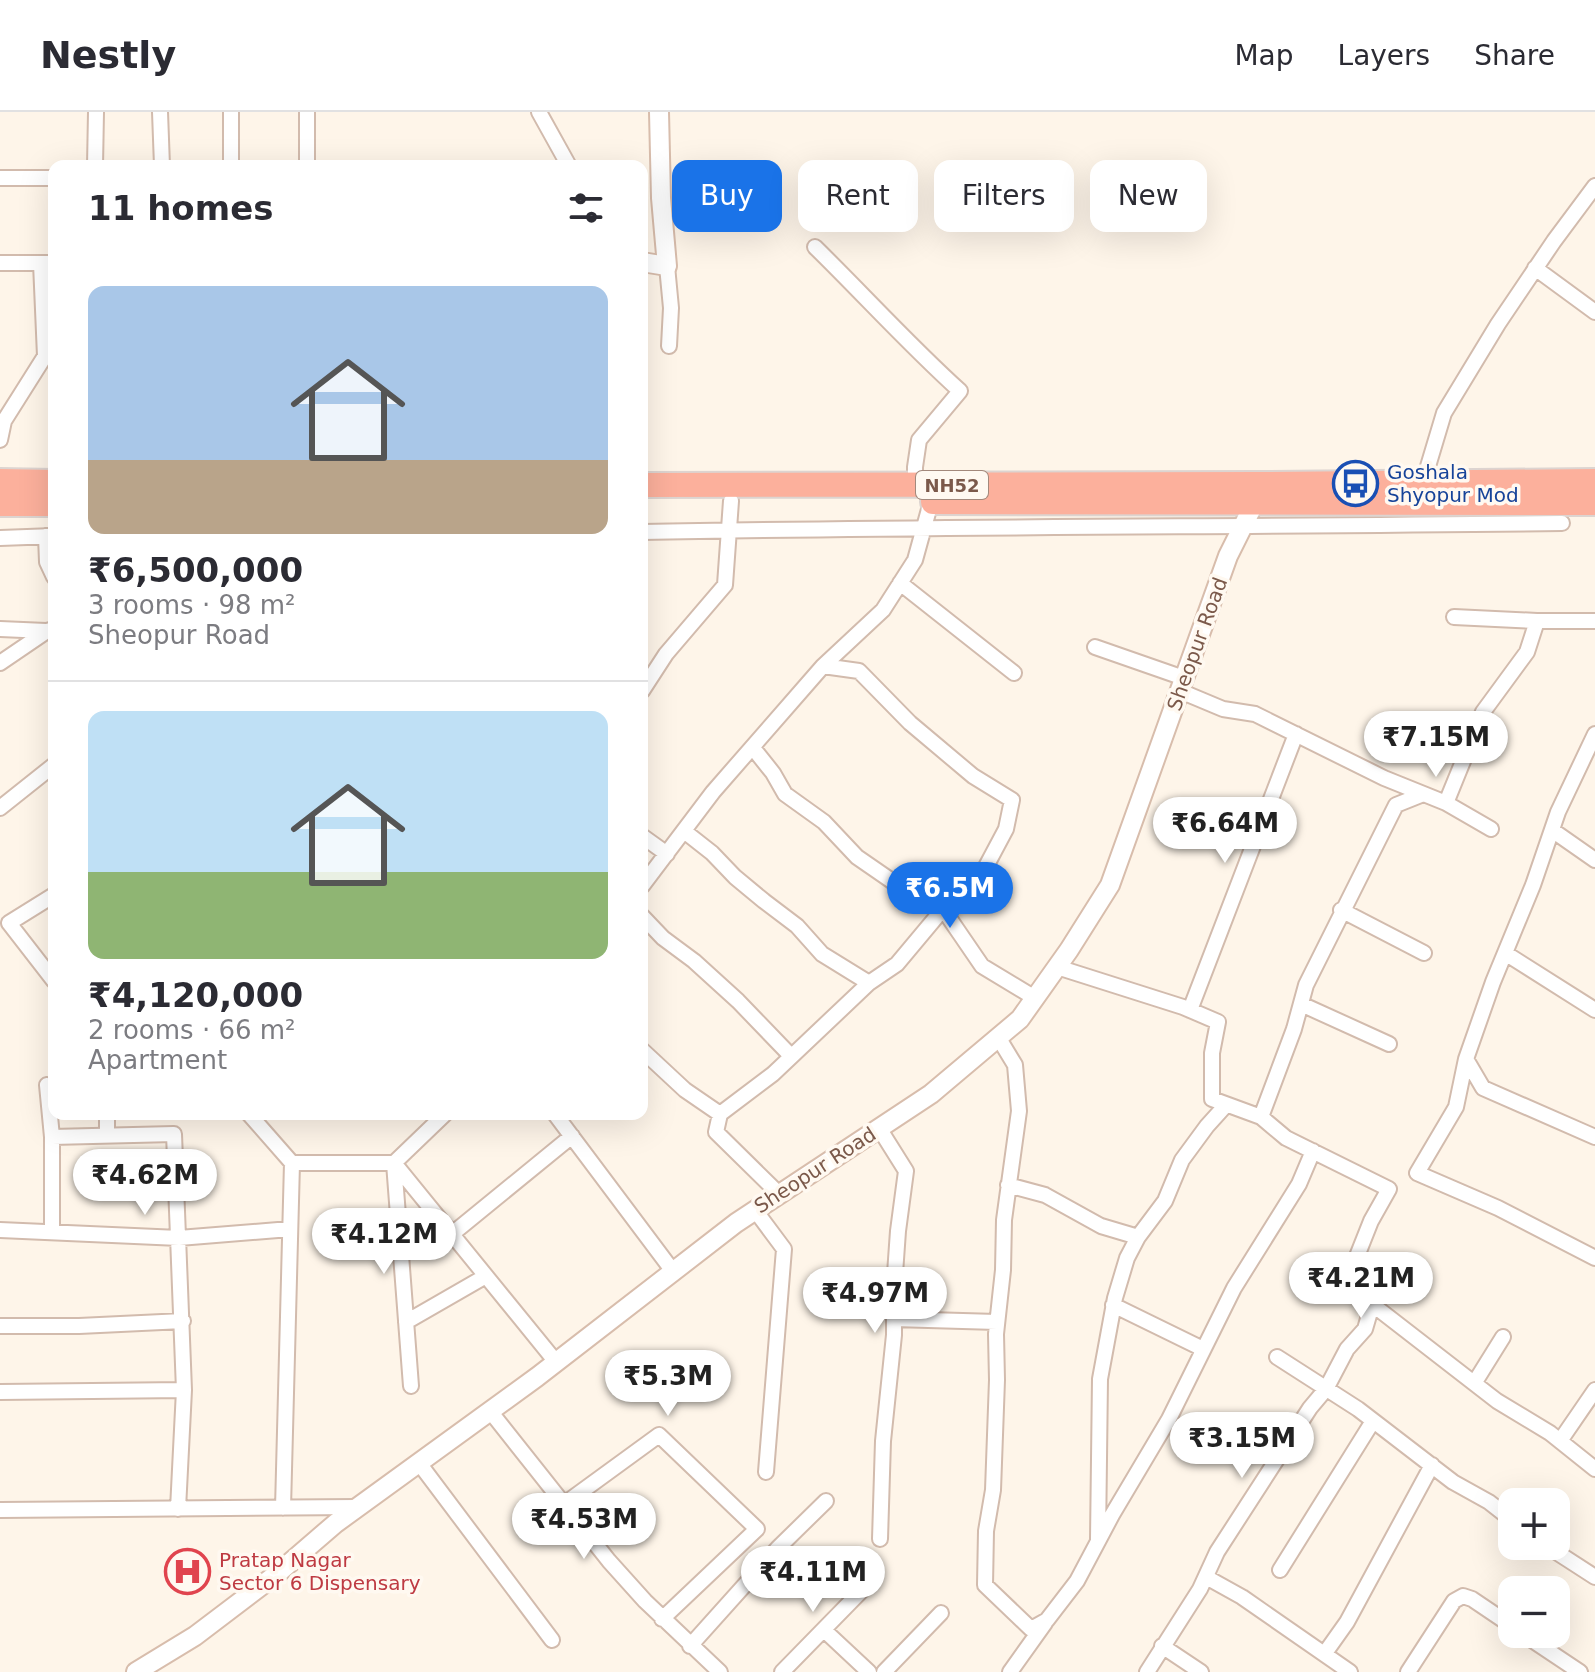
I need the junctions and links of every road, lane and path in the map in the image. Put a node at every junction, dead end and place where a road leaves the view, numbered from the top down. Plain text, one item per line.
1 (96, 112) edge
2 (160, 112) edge
3 (231, 112) edge
4 (307, 112) edge
5 (539, 112) edge
6 (659, 112) edge
7 (95, 160) edge
8 (162, 160) edge
9 (231, 160) edge
10 (307, 160) edge
11 (566, 160) edge
12 (0, 178) edge
13 (48, 178) edge
14 (1594, 188) edge
15 (815, 247) dead end
16 (0, 263) edge
17 (47, 263) edge
18 (648, 263) edge
19 (667, 266) junction
20 (1535, 268) junction
21 (1595, 312) edge
22 (669, 346) dead end
23 (0, 440) edge
24 (0, 481) edge
25 (1595, 481) edge
26 (48, 482) edge
27 (1423, 483) junction
28 (648, 485) edge
29 (923, 493) junction
30 (1259, 493) junction
31 (648, 500) edge
32 (731, 501) junction
33 (1595, 503) edge
34 (0, 504) edge
35 (48, 504) edge
36 (1562, 523) dead end
37 (924, 526) junction
38 (1243, 527) junction
39 (730, 530) junction
40 (648, 532) edge
41 (48, 536) edge
42 (0, 538) edge
43 (900, 583) junction
44 (1454, 617) dead end
45 (1537, 621) junction
46 (1595, 621) edge
47 (0, 629) edge
48 (48, 630) edge
49 (48, 631) edge
50 (1095, 647) dead end
51 (0, 663) edge
52 (823, 666) junction
53 (1014, 673) dead end
54 (648, 682) edge
55 (1182, 685) junction
56 (1296, 734) junction
57 (1595, 734) edge
58 (753, 748) junction
59 (48, 770) edge
60 (1421, 795) junction
61 (1446, 803) junction
62 (0, 808) edge
63 (1491, 829) dead end
64 (1552, 830) junction
65 (684, 831) junction
66 (648, 840) edge
67 (667, 854) junction
68 (1595, 860) edge
69 (648, 878) edge
70 (48, 899) edge
71 (943, 909) junction
72 (1341, 910) junction
73 (648, 922) edge
74 (1424, 953) dead end
75 (1505, 953) junction
76 (1057, 967) junction
77 (48, 973) edge
78 (869, 983) junction
79 (1035, 998) junction
80 (1301, 1004) junction
81 (1190, 1010) junction
82 (1595, 1010) edge
83 (998, 1037) junction
84 (1389, 1044) dead end
85 (648, 1056) edge
86 (791, 1056) junction
87 (1466, 1059) junction
88 (47, 1085) dead end
89 (48, 1095) edge
90 (1226, 1105) junction
91 (720, 1114) junction
92 (1261, 1117) junction
93 (50, 1120) edge
94 (107, 1120) edge
95 (259, 1120) edge
96 (439, 1120) edge
97 (560, 1120) edge
98 (879, 1128) junction
99 (107, 1135) junction
100 (572, 1136) junction
101 (52, 1137) junction
102 (1595, 1137) edge
103 (1313, 1151) junction
104 (292, 1163) junction
105 (394, 1163) junction
106 (1008, 1185) junction
107 (779, 1194) junction
108 (755, 1210) junction
109 (290, 1229) junction
110 (0, 1230) edge
111 (52, 1232) junction
112 (452, 1234) junction
113 (1138, 1237) junction
114 (179, 1238) junction
115 (1595, 1258) edge
116 (672, 1270) junction
117 (486, 1276) junction
118 (1113, 1305) junction
119 (1372, 1305) junction
120 (894, 1319) junction
121 (183, 1321) junction
122 (406, 1322) junction
123 (997, 1322) junction
124 (0, 1326) edge
125 (1503, 1337) dead end
126 (1203, 1349) junction
127 (1277, 1357) dead end
128 (556, 1362) junction
129 (1475, 1382) junction
130 (411, 1386) dead end
131 (1326, 1389) junction
132 (184, 1390) junction
133 (1595, 1390) edge
134 (0, 1392) edge
135 (490, 1411) junction
136 (1373, 1421) junction
137 (1560, 1441) junction
138 (419, 1463) junction
139 (1432, 1465) junction
140 (1595, 1469) edge
141 (766, 1472) dead end
142 (826, 1501) dead end
143 (563, 1505) junction
144 (358, 1507) junction
145 (283, 1508) junction
146 (178, 1509) junction
147 (1498, 1509) edge
148 (0, 1510) edge
149 (880, 1539) dead end
150 (1098, 1544) junction
151 (1569, 1560) edge
152 (1280, 1570) dead end
153 (1206, 1577) junction
154 (1595, 1577) edge
155 (870, 1582) dead end
156 (941, 1613) dead end
157 (1498, 1617) edge
158 (662, 1619) junction
159 (1047, 1620) junction
160 (824, 1630) junction
161 (552, 1640) dead end
162 (690, 1646) junction
163 (1162, 1646) junction
164 (1544, 1648) edge
165 (1325, 1653) junction
166 (710, 1669) edge
167 (136, 1672) edge
168 (782, 1672) edge
169 (869, 1672) edge
170 (884, 1672) edge
171 (1010, 1672) edge
172 (1147, 1672) edge
173 (1201, 1672) edge
174 (1350, 1672) edge
175 (1408, 1672) edge
176 (1580, 1672) edge

1 - 7 street
2 - 8 street
3 - 9 street
4 - 10 street
5 - 11 street
6 - 19 street
12 - 13 street
14 - 20 street
15 - 29 street
16 - 17 street
17 - 23 street
18 - 19 street
19 - 22 street
20 - 21 street
20 - 27 street
24 - 26 highway
25 - 27 highway, NH52
27 - 30 highway, NH52
28 - 29 highway, NH52
29 - 30 highway, NH52
29 - 32 highway, NH52
29 - 37 street
30 - 33 highway, NH52
30 - 38 street, Sheopur Road
31 - 32 highway, NH52
32 - 39 street
34 - 35 highway
36 - 38 street
37 - 38 street
37 - 39 street
37 - 43 street
38 - 55 street, Sheopur Road
39 - 40 street
39 - 54 street
41 - 42 street
43 - 52 street
43 - 53 street
44 - 45 street
45 - 46 street
45 - 61 street
47 - 48 street
49 - 51 street
50 - 55 street
52 - 58 street
52 - 71 street
55 - 56 street
55 - 76 street, Sheopur Road
56 - 60 street
56 - 81 street
57 - 64 street
58 - 65 street
58 - 71 street
59 - 62 street
60 - 61 street
60 - 72 street
61 - 63 street
64 - 68 street
64 - 75 street
65 - 67 street
65 - 78 street
66 - 67 street
67 - 69 street
70 - 77 street
71 - 78 street
71 - 79 street
72 - 74 street
72 - 80 street
73 - 86 street
75 - 82 street
75 - 87 street
76 - 79 street, Sheopur Road
76 - 81 street
78 - 86 street
79 - 83 street, Sheopur Road
80 - 84 street
80 - 92 street
81 - 90 street
83 - 98 street, Sheopur Road
83 - 106 street
85 - 91 street
86 - 91 street
87 - 102 street
87 - 115 street
88 - 89 street
90 - 92 street
90 - 113 street
91 - 107 street
92 - 103 street
93 - 101 street
94 - 99 street
95 - 104 street
96 - 105 street
97 - 100 street
98 - 107 street, Sheopur Road
98 - 120 street
99 - 101 street
99 - 114 street
100 - 112 street
100 - 116 street
101 - 111 street
103 - 119 street
103 - 126 street
104 - 105 street
104 - 109 street
105 - 112 street
105 - 122 street
106 - 113 street
106 - 123 street
107 - 108 street, Sheopur Road
108 - 116 street, Sheopur Road
108 - 141 street
109 - 114 street
109 - 145 street
110 - 111 street
111 - 114 street
112 - 117 street
113 - 118 street
114 - 121 street
116 - 128 street, Sheopur Road
117 - 122 street
117 - 128 street
118 - 126 street
118 - 150 street
119 - 129 street
119 - 131 street
120 - 123 street
120 - 149 street
121 - 124 street
121 - 132 street
122 - 130 street
123 - 159 street
125 - 129 street
126 - 150 street
127 - 131 street
128 - 135 street, Sheopur Road
129 - 137 street
131 - 136 street
131 - 153 street
132 - 134 street
132 - 146 street
133 - 137 street
135 - 138 street, Sheopur Road
135 - 143 street
136 - 139 street
136 - 152 street
137 - 140 street
138 - 144 street, Sheopur Road
138 - 161 street
139 - 147 street
139 - 165 street
142 - 162 street
143 - 158 street
143 - 158 street
144 - 145 street
144 - 167 street, Sheopur Road
145 - 146 street
146 - 148 street
150 - 159 street
151 - 154 street
153 - 163 street
153 - 165 street
155 - 160 street
156 - 170 street
157 - 175 street
158 - 162 street
159 - 171 street
160 - 168 street
160 - 169 street
162 - 166 street
163 - 172 street
163 - 173 street
164 - 176 street
165 - 174 street

